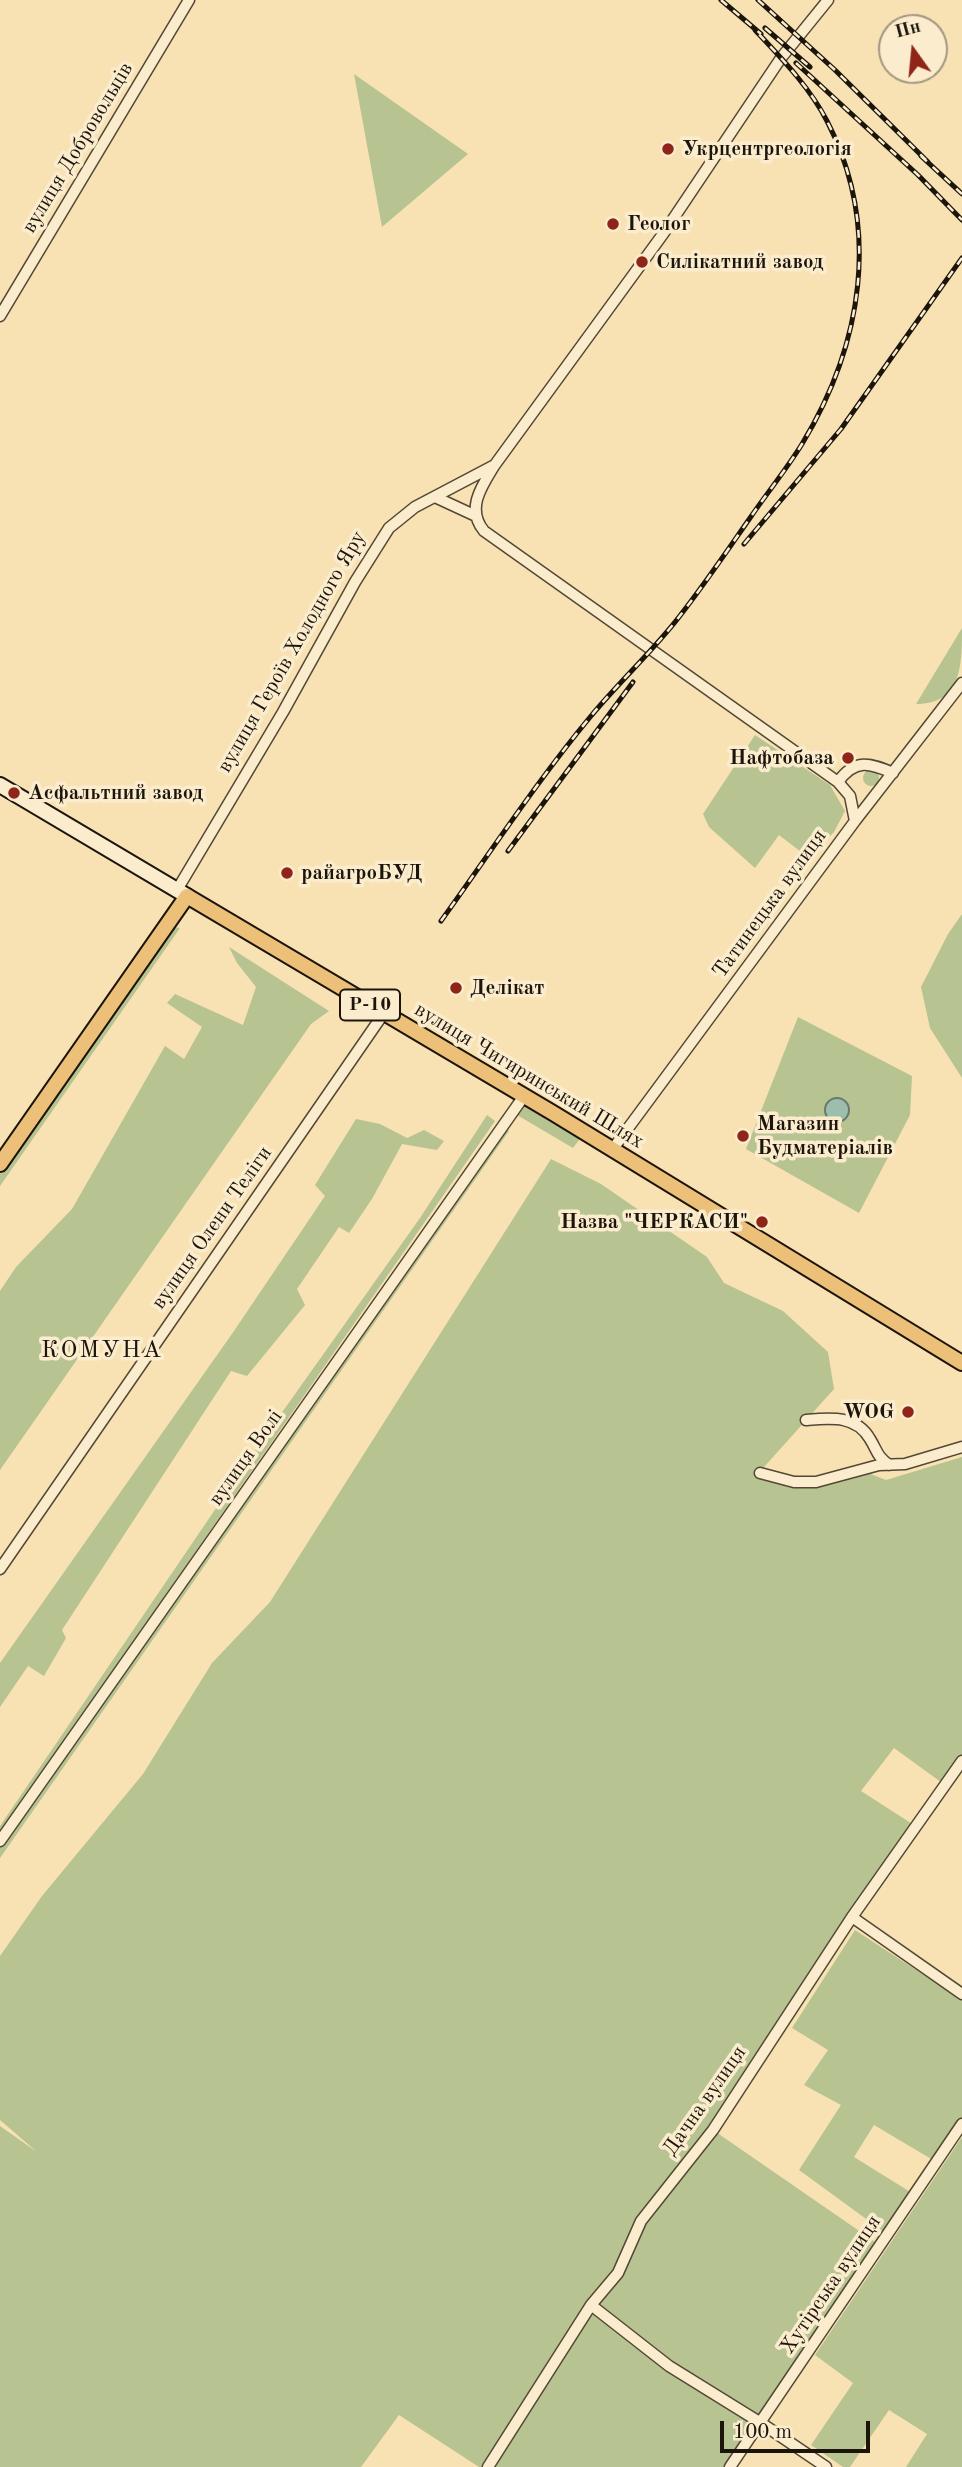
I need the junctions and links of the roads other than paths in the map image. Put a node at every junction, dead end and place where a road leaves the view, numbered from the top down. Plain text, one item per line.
1 (189, 0) edge
2 (828, 0) edge
3 (0, 316) edge
4 (494, 466) junction
5 (435, 497) junction
6 (476, 516) junction
7 (962, 683) edge
8 (893, 773) junction
9 (838, 782) junction
10 (0, 785) edge
11 (855, 821) junction
12 (182, 893) junction
13 (384, 1013) junction
14 (524, 1097) junction
15 (612, 1150) junction
16 (0, 1164) edge
17 (962, 1363) edge
18 (806, 1420) dead end
19 (962, 1447) edge
20 (889, 1465) junction
21 (760, 1473) dead end
22 (0, 1569) edge
23 (962, 1761) edge
24 (0, 1841) edge
25 (852, 1917) junction
26 (962, 1994) edge
27 (962, 2124) edge
28 (591, 2305) junction
29 (761, 2423) junction
30 (488, 2467) edge
31 (730, 2467) edge
32 (827, 2467) edge

1 - 3 street, вулиця Добровольців
2 - 4 street, вулиця Героїв Холодного Яру
4 - 5 street, вулиця Героїв Холодного Яру
4 - 6 street
5 - 6 street
5 - 12 street, вулиця Героїв Холодного Яру
6 - 9 street
7 - 8 street, Татинецька вулиця
8 - 9 street
8 - 11 street, Татинецька вулиця
9 - 11 street
10 - 12 main road, вулиця Чигиринський Шлях
11 - 15 street, Татинецька вулиця
12 - 13 main road, вулиця Чигиринський Шлях / Р-10
12 - 16 main road, вулиця Героїв Холодного Яру
13 - 14 main road, вулиця Чигиринський Шлях / Р-10
13 - 22 street, вулиця Олени Теліги
14 - 15 main road, вулиця Чигиринський Шлях / Р-10
14 - 24 street, вулиця Волі
15 - 17 main road, вулиця Чигиринський Шлях / Р-10
18 - 20 street
19 - 20 street
20 - 21 street
23 - 25 street, Дачна вулиця
25 - 26 street
25 - 28 street, Дачна вулиця
27 - 29 street, Хутірська вулиця
28 - 29 street
28 - 30 street, Дачна вулиця
29 - 31 street, Хутірська вулиця
29 - 32 street

